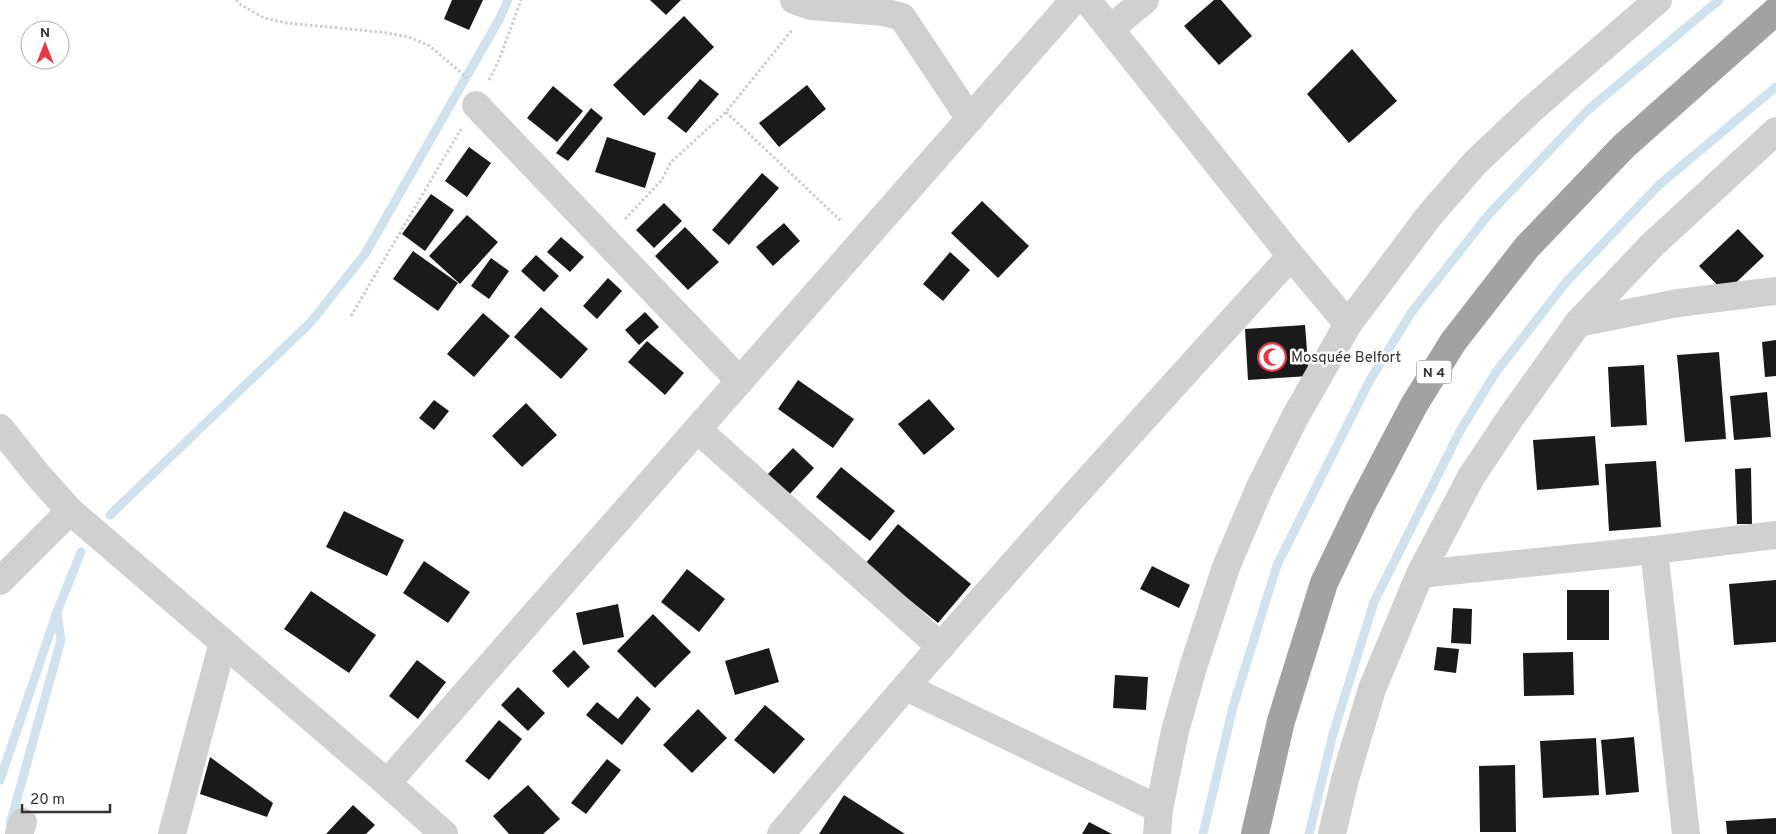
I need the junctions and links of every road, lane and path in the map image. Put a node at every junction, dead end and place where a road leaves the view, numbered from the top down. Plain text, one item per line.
1 (236, 0) edge
2 (522, 0) edge
3 (1074, 0) edge
4 (1087, 0) edge
5 (1146, 0) edge
6 (1658, 0) edge
7 (802, 3) edge
8 (1776, 11) edge
9 (1110, 29) junction
10 (457, 69) dead end
11 (476, 106) junction
12 (726, 112) junction
13 (970, 119) junction
14 (1776, 131) edge
15 (604, 240) junction
16 (862, 242) junction
17 (1291, 256) junction
18 (1776, 291) edge
19 (351, 316) dead end
20 (1578, 323) junction
21 (1348, 324) junction
22 (740, 381) junction
23 (0, 428) edge
24 (698, 430) junction
25 (70, 512) junction
26 (1776, 535) edge
27 (1654, 550) junction
28 (1420, 574) junction
29 (0, 581) edge
30 (223, 642) junction
31 (941, 647) junction
32 (906, 687) junction
33 (387, 783) junction
34 (1158, 822) edge
35 (172, 834) edge
36 (444, 834) edge
37 (781, 834) edge
38 (1255, 834) edge
39 (1332, 834) edge
40 (1686, 834) edge

1 - 10 path
2 - 11 path
3 - 13 street
4 - 9 street
5 - 9 street
6 - 21 street
7 - 12 path
7 - 13 street
8 - 38 highway, N 4
9 - 17 street
11 - 15 street
11 - 19 path
12 - 15 path
12 - 16 path
13 - 16 street
14 - 20 street
15 - 22 street
16 - 22 street
17 - 21 street
17 - 31 street
18 - 20 street
20 - 28 street
21 - 34 street
22 - 24 street
23 - 25 street
24 - 31 street
24 - 33 street
25 - 29 street
25 - 30 street
26 - 27 street
27 - 28 street
27 - 40 street
28 - 39 street
30 - 33 street
30 - 35 street
31 - 32 street
32 - 34 street
32 - 37 street
33 - 36 street

